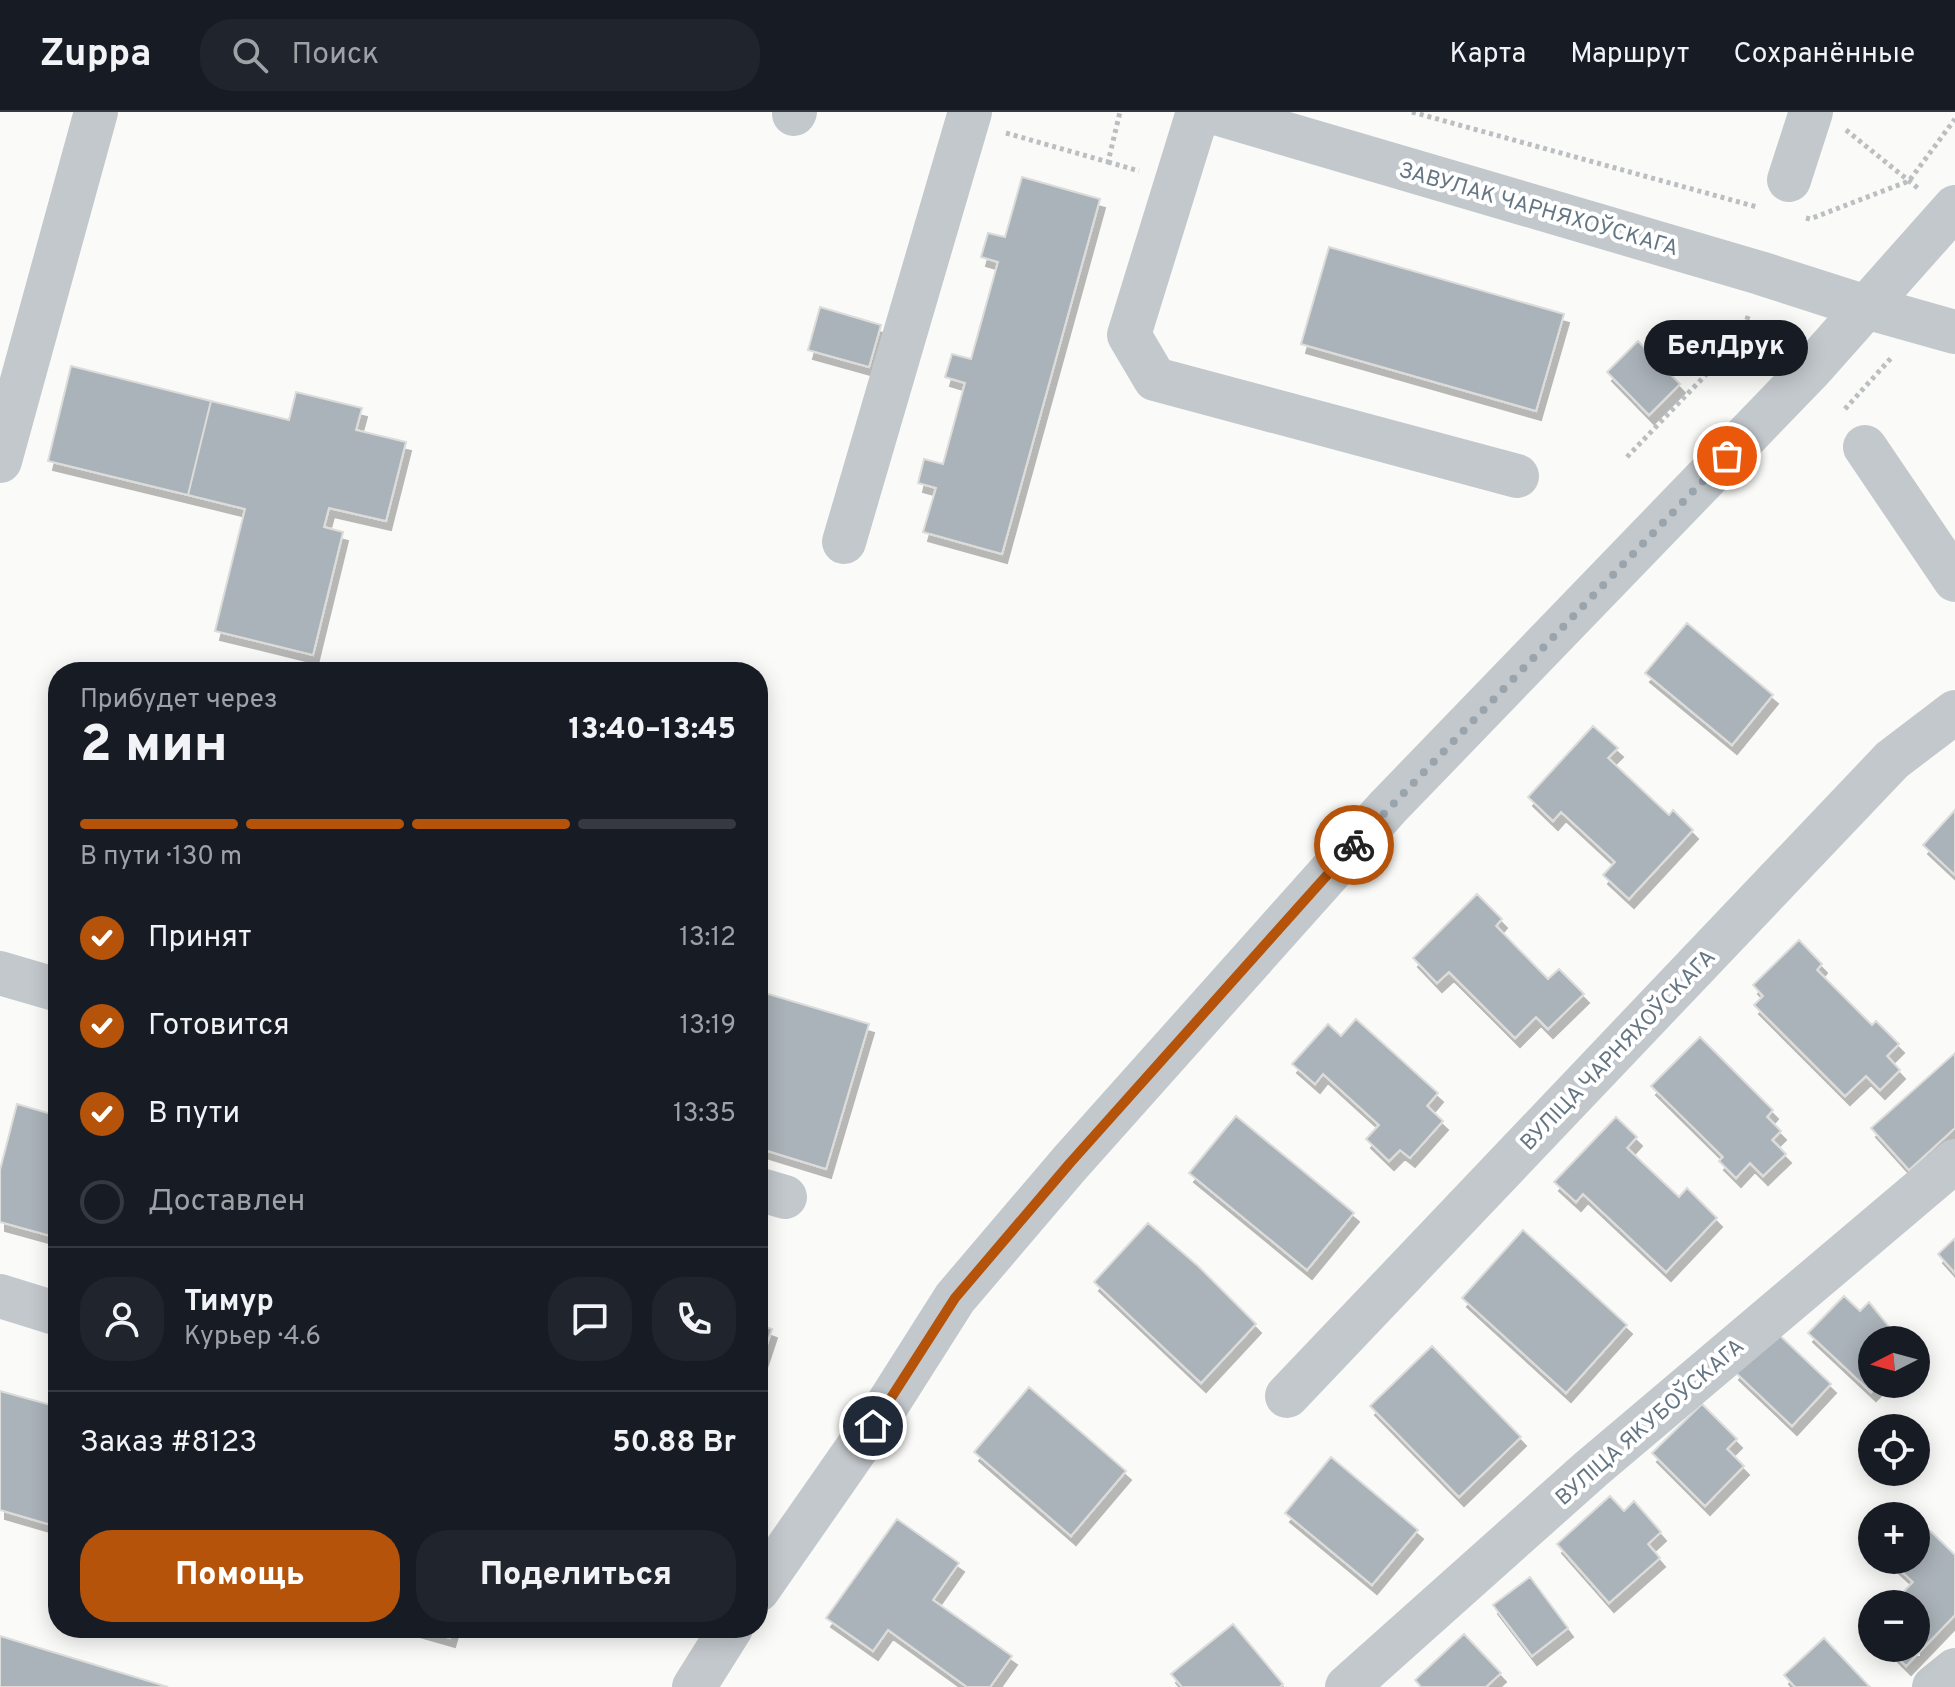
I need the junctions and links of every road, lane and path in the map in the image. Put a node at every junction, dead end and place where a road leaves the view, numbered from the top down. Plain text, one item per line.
1 (96, 112) edge
2 (1120, 112) edge
3 (1198, 112) edge
4 (1212, 112) edge
5 (1412, 112) edge
6 (968, 117) edge
7 (1823, 117) edge
8 (1789, 180) dead end
9 (1689, 188) dead end
10 (1953, 210) edge
11 (1751, 305) dead end
12 (1866, 307) junction
13 (1955, 332) edge
14 (1865, 447) dead end
15 (1627, 457) dead end
16 (0, 461) edge
17 (1517, 476) dead end
18 (844, 542) dead end
19 (1955, 580) edge
20 (1955, 712) edge
21 (0, 973) edge
22 (48, 987) edge
23 (1955, 1161) edge
24 (0, 1296) edge
25 (48, 1311) edge
26 (1287, 1396) dead end
27 (768, 1576) edge
28 (725, 1638) edge
29 (1955, 1670) edge
30 (694, 1687) edge
31 (1347, 1687) edge
32 (1934, 1687) edge

1 - 16 street
2 - 6 path
3 - 17 street
4 - 12 street, ЗАВУЛАК ЧАРНЯХОЎСКАГА
5 - 9 path
6 - 18 street
7 - 8 street
7 - 10 path
10 - 12 street
11 - 15 path
12 - 13 street
12 - 27 street
14 - 19 street
20 - 26 street, ВУЛІЦА ЧАРНЯХОЎСКАГА
21 - 22 street
23 - 31 street, ВУЛІЦА ЯКУБОЎСКАГА
24 - 25 street
28 - 30 street
29 - 32 street

